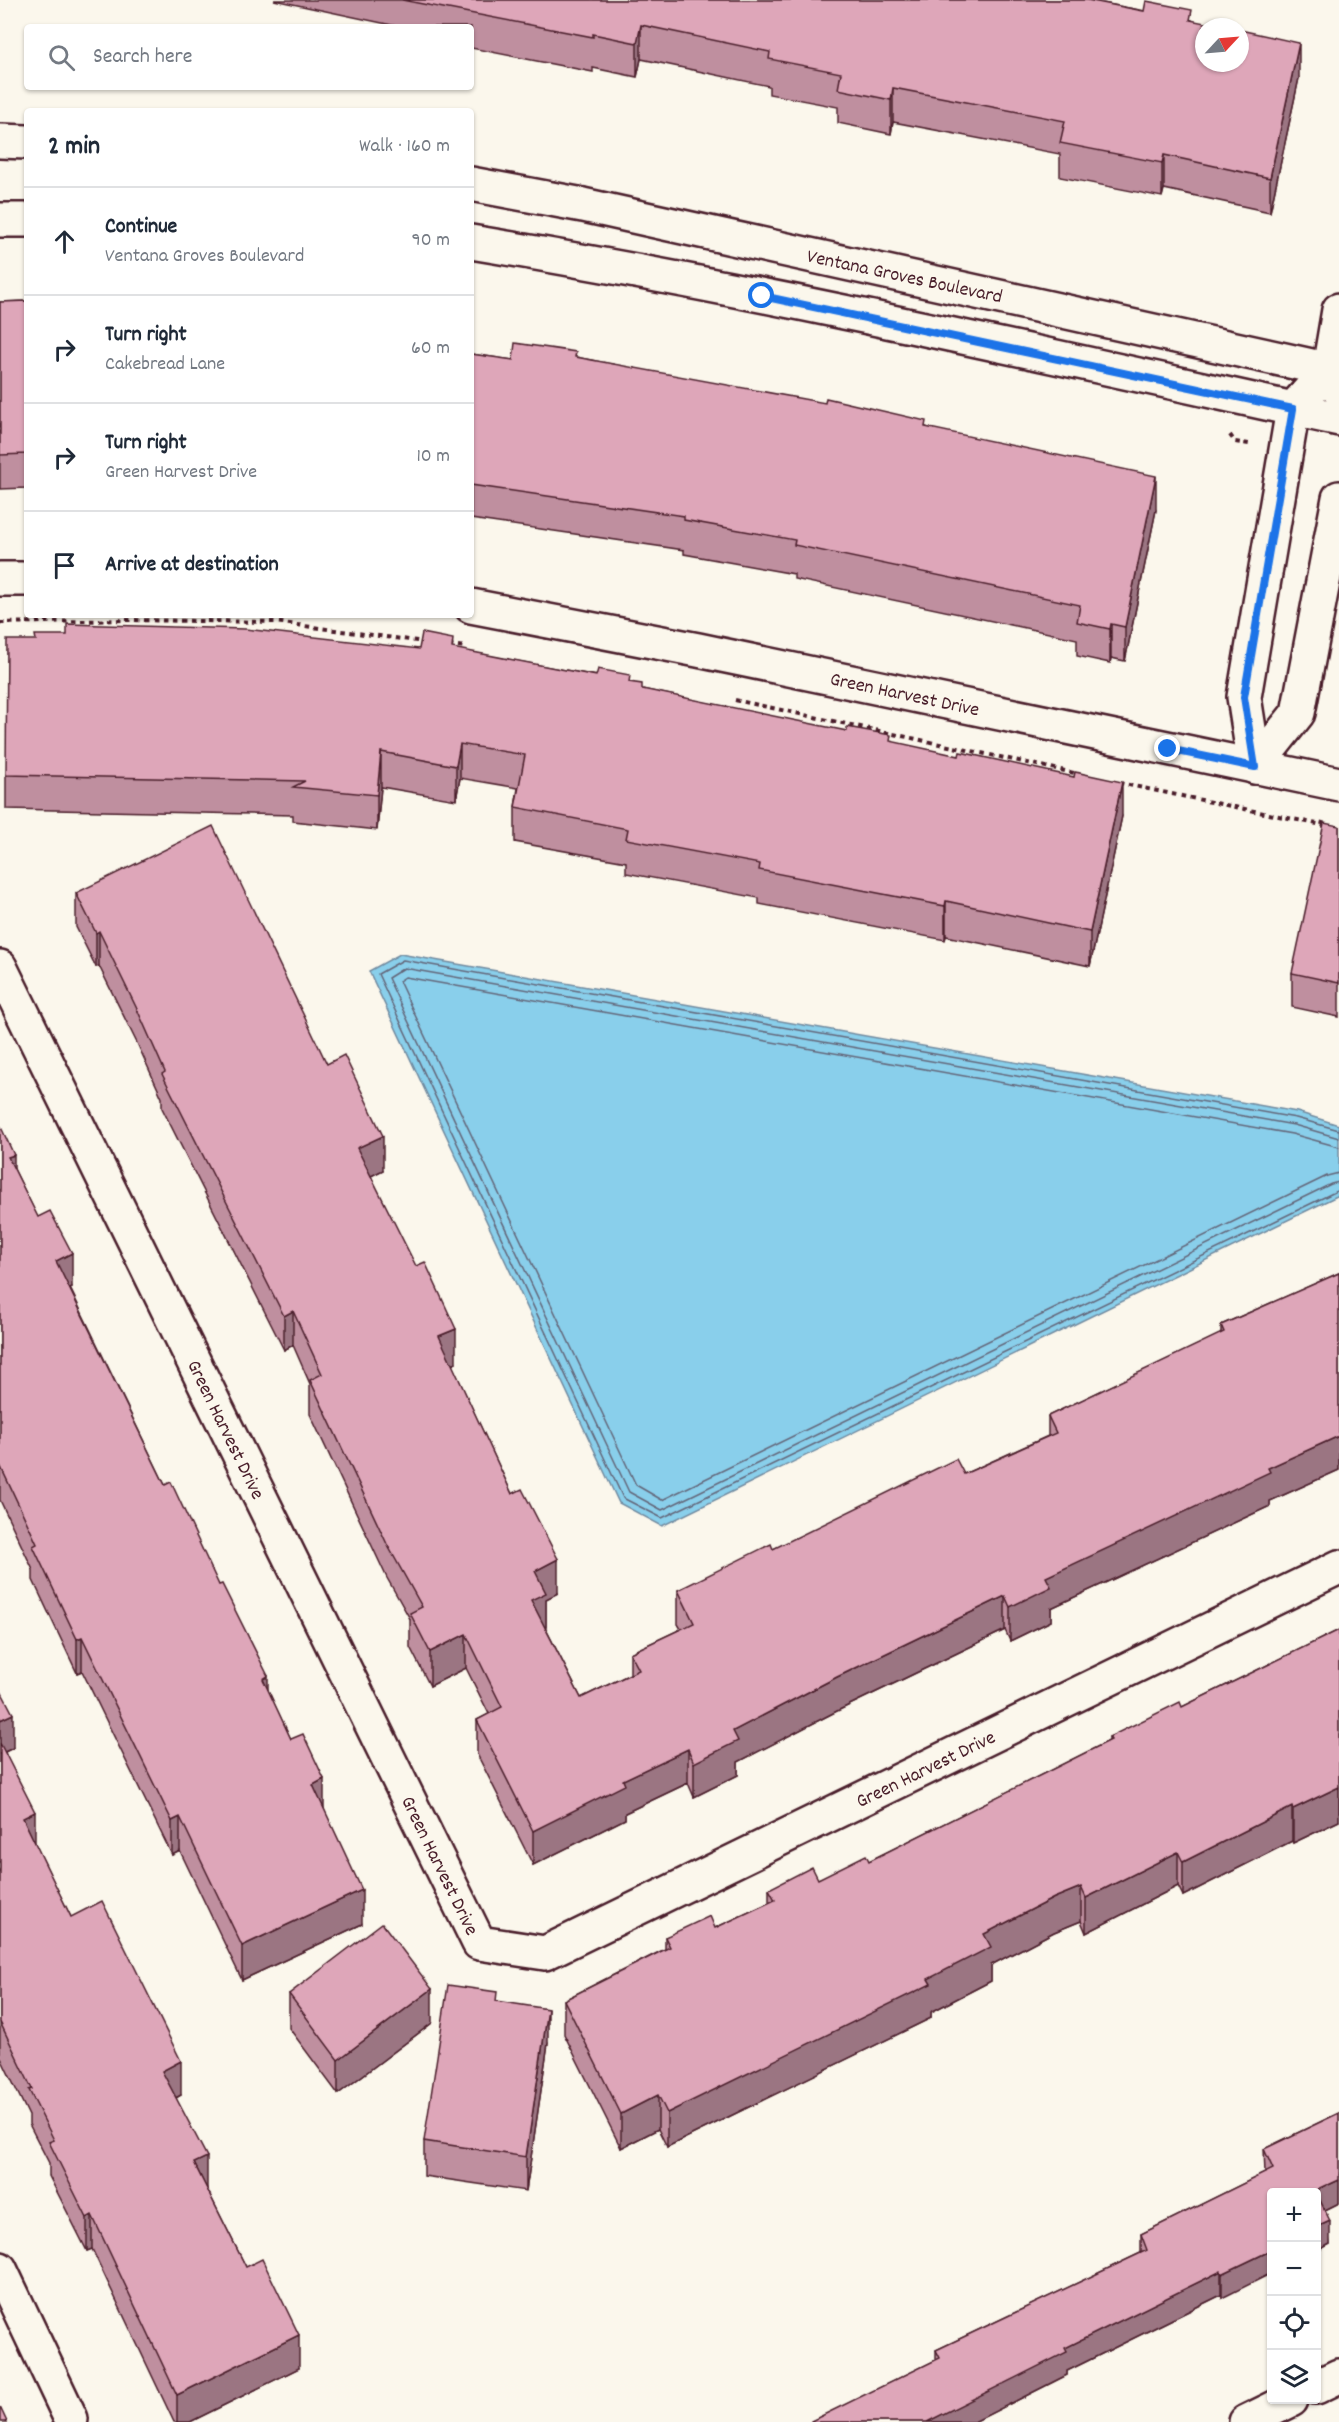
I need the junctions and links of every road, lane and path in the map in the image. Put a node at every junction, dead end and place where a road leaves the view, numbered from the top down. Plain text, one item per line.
1 (0, 141) edge
2 (24, 142) edge
3 (474, 185) edge
4 (0, 220) edge
5 (24, 220) edge
6 (474, 242) edge
7 (1339, 310) edge
8 (1336, 377) edge
9 (1293, 409) junction
10 (1339, 419) edge
11 (1339, 498) edge
12 (0, 579) edge
13 (24, 579) edge
14 (474, 607) edge
15 (0, 623) edge
16 (426, 642) edge
17 (438, 644) edge
18 (473, 648) dead end
19 (728, 699) dead end
20 (1255, 767) junction
21 (1089, 776) edge
22 (1112, 781) edge
23 (1335, 783) edge
24 (0, 967) edge
25 (1339, 1567) edge
26 (0, 2269) edge
27 (1339, 2376) edge
28 (1321, 2385) edge
29 (1284, 2404) edge
30 (71, 2419) dead end
31 (1246, 2422) edge

1 - 2 street
3 - 8 street, Ventana Groves Boulevard
4 - 5 street
6 - 9 street
7 - 8 street
8 - 9 street
9 - 10 street
9 - 20 street
11 - 20 street
12 - 13 street
14 - 20 street, Green Harvest Drive
15 - 16 path
17 - 18 path
19 - 21 path
20 - 23 street, Green Harvest Drive
22 - 23 path
24 - 25 street, Green Harvest Drive
26 - 30 street
27 - 28 street
29 - 31 street

